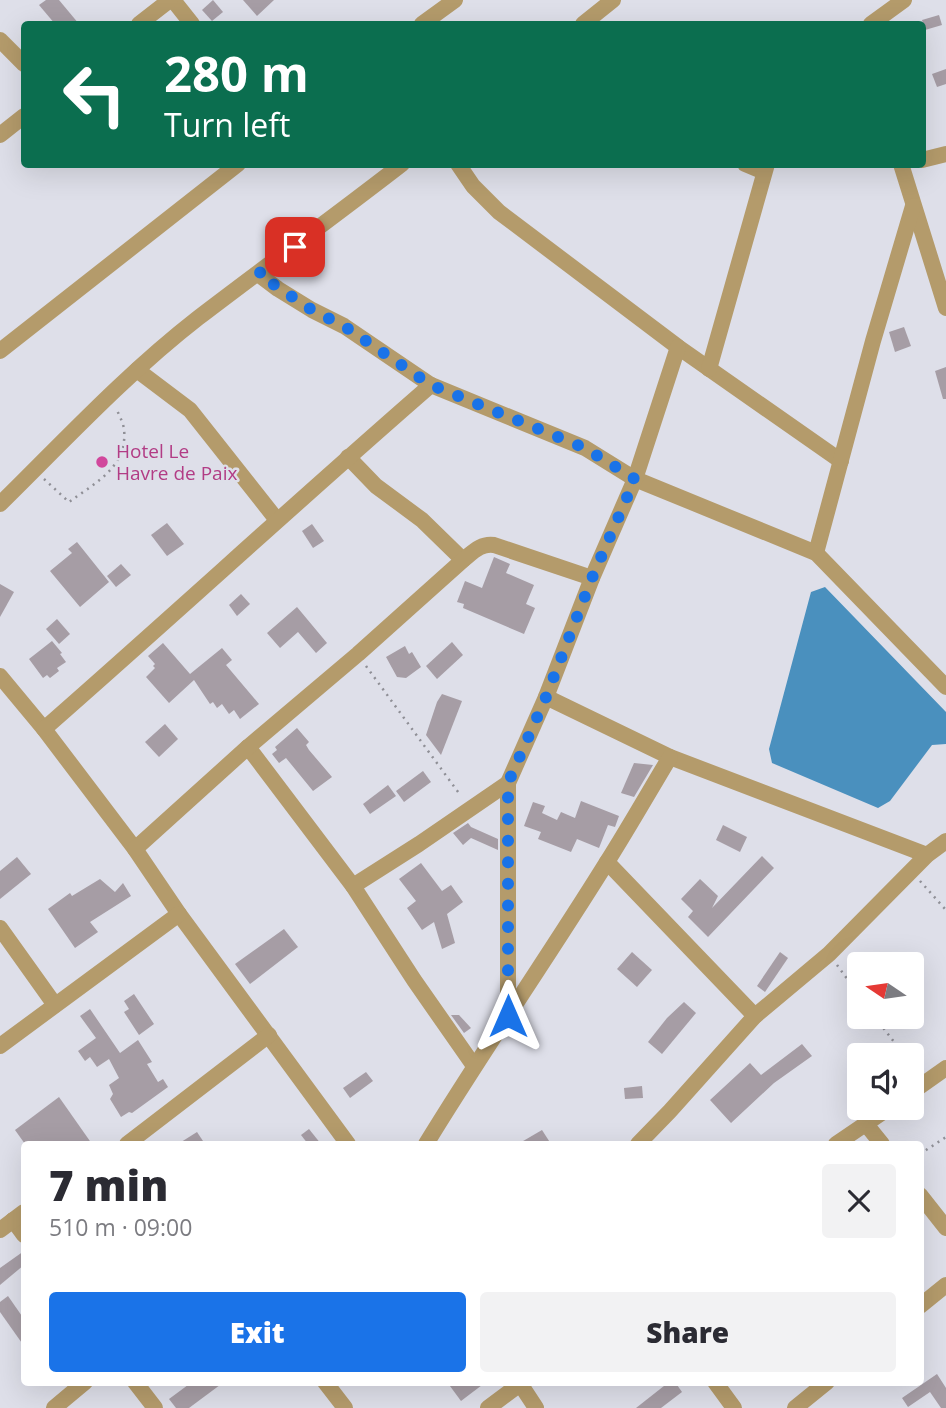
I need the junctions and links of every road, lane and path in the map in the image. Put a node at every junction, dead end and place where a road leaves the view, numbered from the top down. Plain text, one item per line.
1 (172, 0) edge
2 (455, 0) edge
3 (613, 0) edge
4 (904, 0) edge
5 (143, 21) edge
6 (190, 21) edge
7 (426, 21) edge
8 (587, 21) edge
9 (875, 21) edge
10 (0, 40) edge
11 (21, 61) edge
12 (21, 118) edge
13 (0, 135) edge
14 (946, 153) edge
15 (926, 159) edge
16 (233, 168) edge
17 (397, 168) edge
18 (461, 168) edge
19 (766, 168) edge
20 (904, 168) edge
21 (913, 206) junction
22 (258, 274) junction
23 (946, 308) edge
24 (678, 347) junction
25 (0, 351) edge
26 (709, 369) junction
27 (137, 370) junction
28 (431, 385) junction
29 (112, 395) junction
30 (348, 457) junction
31 (841, 461) junction
32 (34, 470) junction
33 (635, 479) junction
34 (0, 504) edge
35 (277, 520) junction
36 (816, 553) junction
37 (463, 560) junction
38 (592, 578) junction
39 (358, 654) junction
40 (0, 676) edge
41 (946, 687) edge
42 (546, 697) junction
43 (44, 729) junction
44 (248, 747) junction
45 (670, 757) junction
46 (508, 783) junction
47 (470, 808) junction
48 (946, 841) edge
49 (135, 849) junction
50 (927, 855) junction
51 (607, 862) junction
52 (911, 872) junction
53 (353, 886) junction
54 (946, 909) edge
55 (179, 914) junction
56 (0, 928) edge
57 (829, 954) junction
58 (847, 979) edge
59 (55, 1005) junction
60 (508, 1016) junction
61 (755, 1016) junction
62 (884, 1029) edge
63 (269, 1035) junction
64 (895, 1043) edge
65 (0, 1046) edge
66 (474, 1066) junction
67 (946, 1068) edge
68 (924, 1084) edge
69 (870, 1120) edge
70 (865, 1123) junction
71 (946, 1137) edge
72 (137, 1141) edge
73 (346, 1141) edge
74 (428, 1141) edge
75 (641, 1141) edge
76 (840, 1141) edge
77 (880, 1141) edge
78 (924, 1151) edge
79 (924, 1200) edge
80 (19, 1216) edge
81 (946, 1228) edge
82 (0, 1230) edge
83 (946, 1286) edge
84 (924, 1303) edge
85 (80, 1386) edge
86 (138, 1386) edge
87 (328, 1386) edge
88 (516, 1386) edge
89 (522, 1386) edge
90 (718, 1386) edge
91 (822, 1386) edge
92 (54, 1408) edge
93 (155, 1408) edge
94 (345, 1408) edge
95 (488, 1408) edge
96 (536, 1408) edge
97 (734, 1408) edge
98 (795, 1408) edge

1 - 5 street
1 - 6 street
2 - 7 street
3 - 8 street
4 - 9 street
10 - 11 street
12 - 13 street
14 - 15 street
16 - 25 street
17 - 22 street
18 - 24 street
19 - 26 street
20 - 21 street
21 - 23 street
21 - 31 street
22 - 27 street
22 - 28 street
24 - 26 street
24 - 33 street
26 - 31 street
27 - 29 street
27 - 35 street
28 - 30 street
28 - 33 street
29 - 32 street
29 - 32 path
30 - 35 street
30 - 37 street
31 - 36 street
32 - 34 street
33 - 36 street
33 - 38 street
35 - 43 street
36 - 41 street
37 - 38 street
37 - 39 street
38 - 42 street
39 - 44 street
39 - 47 path
40 - 43 street
42 - 45 street
42 - 46 street
43 - 49 street
44 - 49 street
44 - 53 street
45 - 50 street
45 - 51 street
46 - 47 street
46 - 60 street
47 - 53 street
48 - 50 street
49 - 55 street
50 - 52 street
51 - 60 street
51 - 61 street
52 - 54 path
52 - 57 street
53 - 66 street
55 - 59 street
55 - 63 street
56 - 59 street
57 - 58 path
57 - 61 street
59 - 65 street
60 - 66 street
61 - 75 street
62 - 64 path
63 - 72 street
63 - 73 street
66 - 74 street
67 - 68 street
69 - 70 street
70 - 76 street
70 - 77 street
71 - 78 path
79 - 81 street
80 - 82 street
83 - 84 street
85 - 92 street
86 - 93 street
87 - 94 street
88 - 95 street
89 - 96 street
90 - 97 street
91 - 98 street

